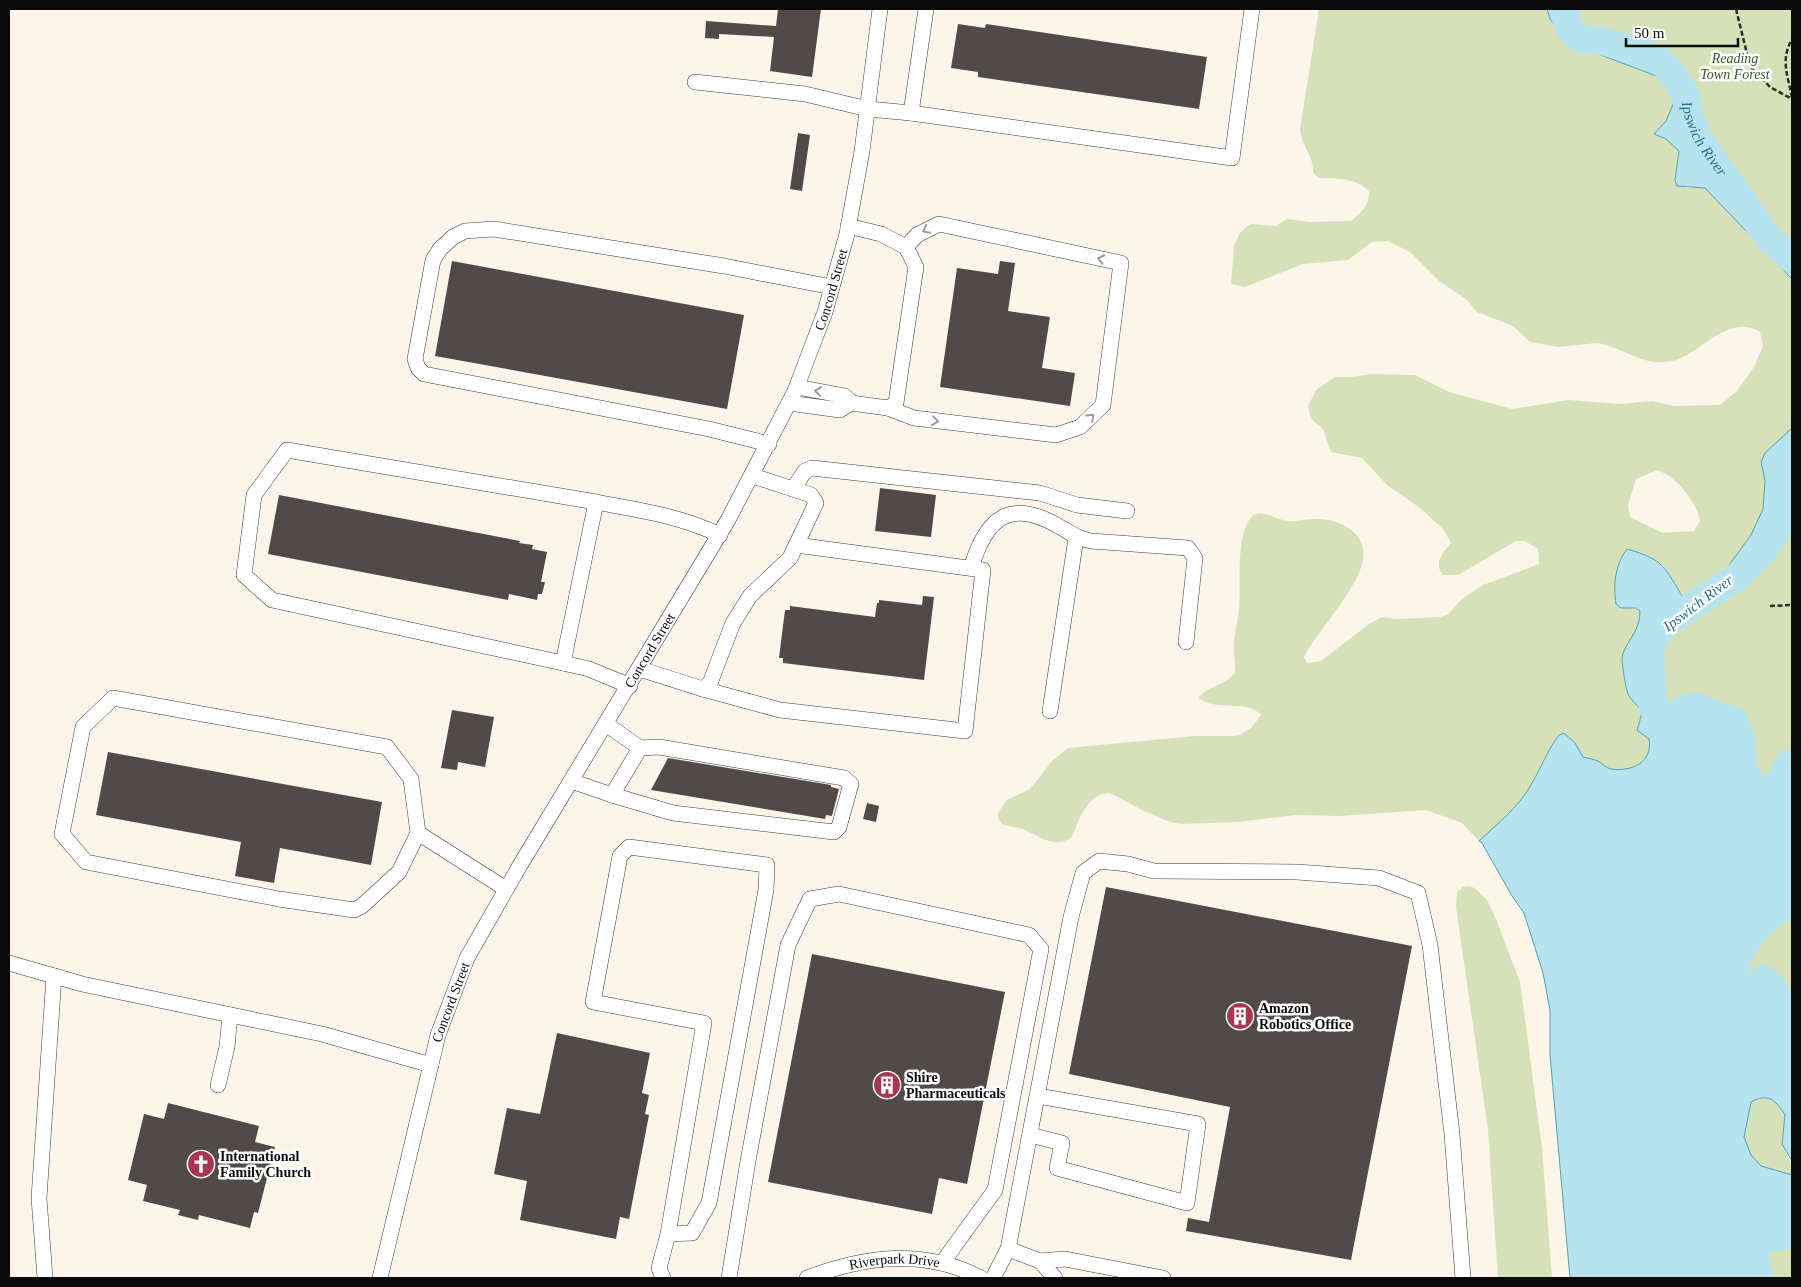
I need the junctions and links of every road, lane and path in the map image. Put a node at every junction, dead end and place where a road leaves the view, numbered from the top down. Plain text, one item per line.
1 (880, 9) edge
2 (926, 9) edge
3 (1252, 9) edge
4 (1736, 9) edge
5 (1792, 40) edge
6 (696, 82) dead end
7 (1792, 98) edge
8 (868, 109) junction
9 (912, 113) junction
10 (848, 226) junction
11 (906, 247) junction
12 (832, 287) junction
13 (797, 387) junction
14 (790, 403) junction
15 (851, 403) junction
16 (888, 408) junction
17 (769, 444) junction
18 (753, 476) junction
19 (793, 489) junction
20 (596, 502) junction
21 (1127, 511) dead end
22 (720, 535) junction
23 (1076, 538) junction
24 (796, 545) junction
25 (971, 568) junction
26 (1792, 605) edge
27 (1770, 606) dead end
28 (1186, 642) dead end
29 (563, 663) junction
30 (640, 669) junction
31 (630, 686) junction
32 (703, 689) junction
33 (1050, 711) dead end
34 (606, 724) junction
35 (640, 748) junction
36 (571, 780) junction
37 (612, 795) junction
38 (418, 833) junction
39 (506, 889) junction
40 (9, 963) edge
41 (54, 976) junction
42 (230, 1015) junction
43 (430, 1065) junction
44 (218, 1085) dead end
45 (1038, 1096) junction
46 (1030, 1135) junction
47 (668, 1234) junction
48 (1008, 1249) junction
49 (1040, 1260) junction
50 (942, 1263) junction
51 (827, 1275) edge
52 (45, 1278) edge
53 (380, 1278) edge
54 (663, 1278) edge
55 (730, 1278) edge
56 (807, 1278) edge
57 (981, 1278) edge
58 (993, 1278) edge
59 (1055, 1278) edge
60 (1163, 1278) edge
61 (1463, 1278) edge

1 - 8 street, Concord Street
2 - 9 street
3 - 9 street
4 - 7 path
5 - 7 path
6 - 8 street
8 - 9 street
8 - 10 street, Concord Street
10 - 11 street
10 - 12 street, Concord Street
11 - 16 street
16 -> 11 street
12 - 13 street, Concord Street
12 - 17 street
13 - 14 street, Concord Street
15 -> 13 street
14 - 15 street
14 - 17 street, Concord Street
15 - 16 street
17 - 18 street, Concord Street
18 - 19 street
18 - 22 street, Concord Street
19 - 21 street
19 - 24 street
20 - 22 street
20 - 29 street
20 - 29 street
22 - 30 street, Concord Street
23 - 25 street
23 - 28 street
23 - 33 street
24 - 25 street
24 - 32 street
25 - 32 street
26 - 27 path
29 - 31 street
30 - 31 street, Concord Street
30 - 32 street
31 - 34 street, Concord Street
34 - 35 street
34 - 36 street, Concord Street
35 - 37 street
35 - 37 street
36 - 37 street
36 - 39 street, Concord Street
38 - 38 street
38 - 39 street
39 - 43 street, Concord Street
40 - 41 street
41 - 42 street
41 - 52 street
42 - 43 street
42 - 44 street
43 - 53 street, Concord Street
45 - 46 street
45 - 46 street
45 - 61 street
46 - 48 street
47 - 47 street
47 - 54 street
48 - 49 street
48 - 58 street
49 - 59 street
49 - 60 street
50 - 51 street, Riverpark Drive
50 - 55 street
50 - 57 street, Riverpark Drive
51 - 56 street, Riverpark Drive

